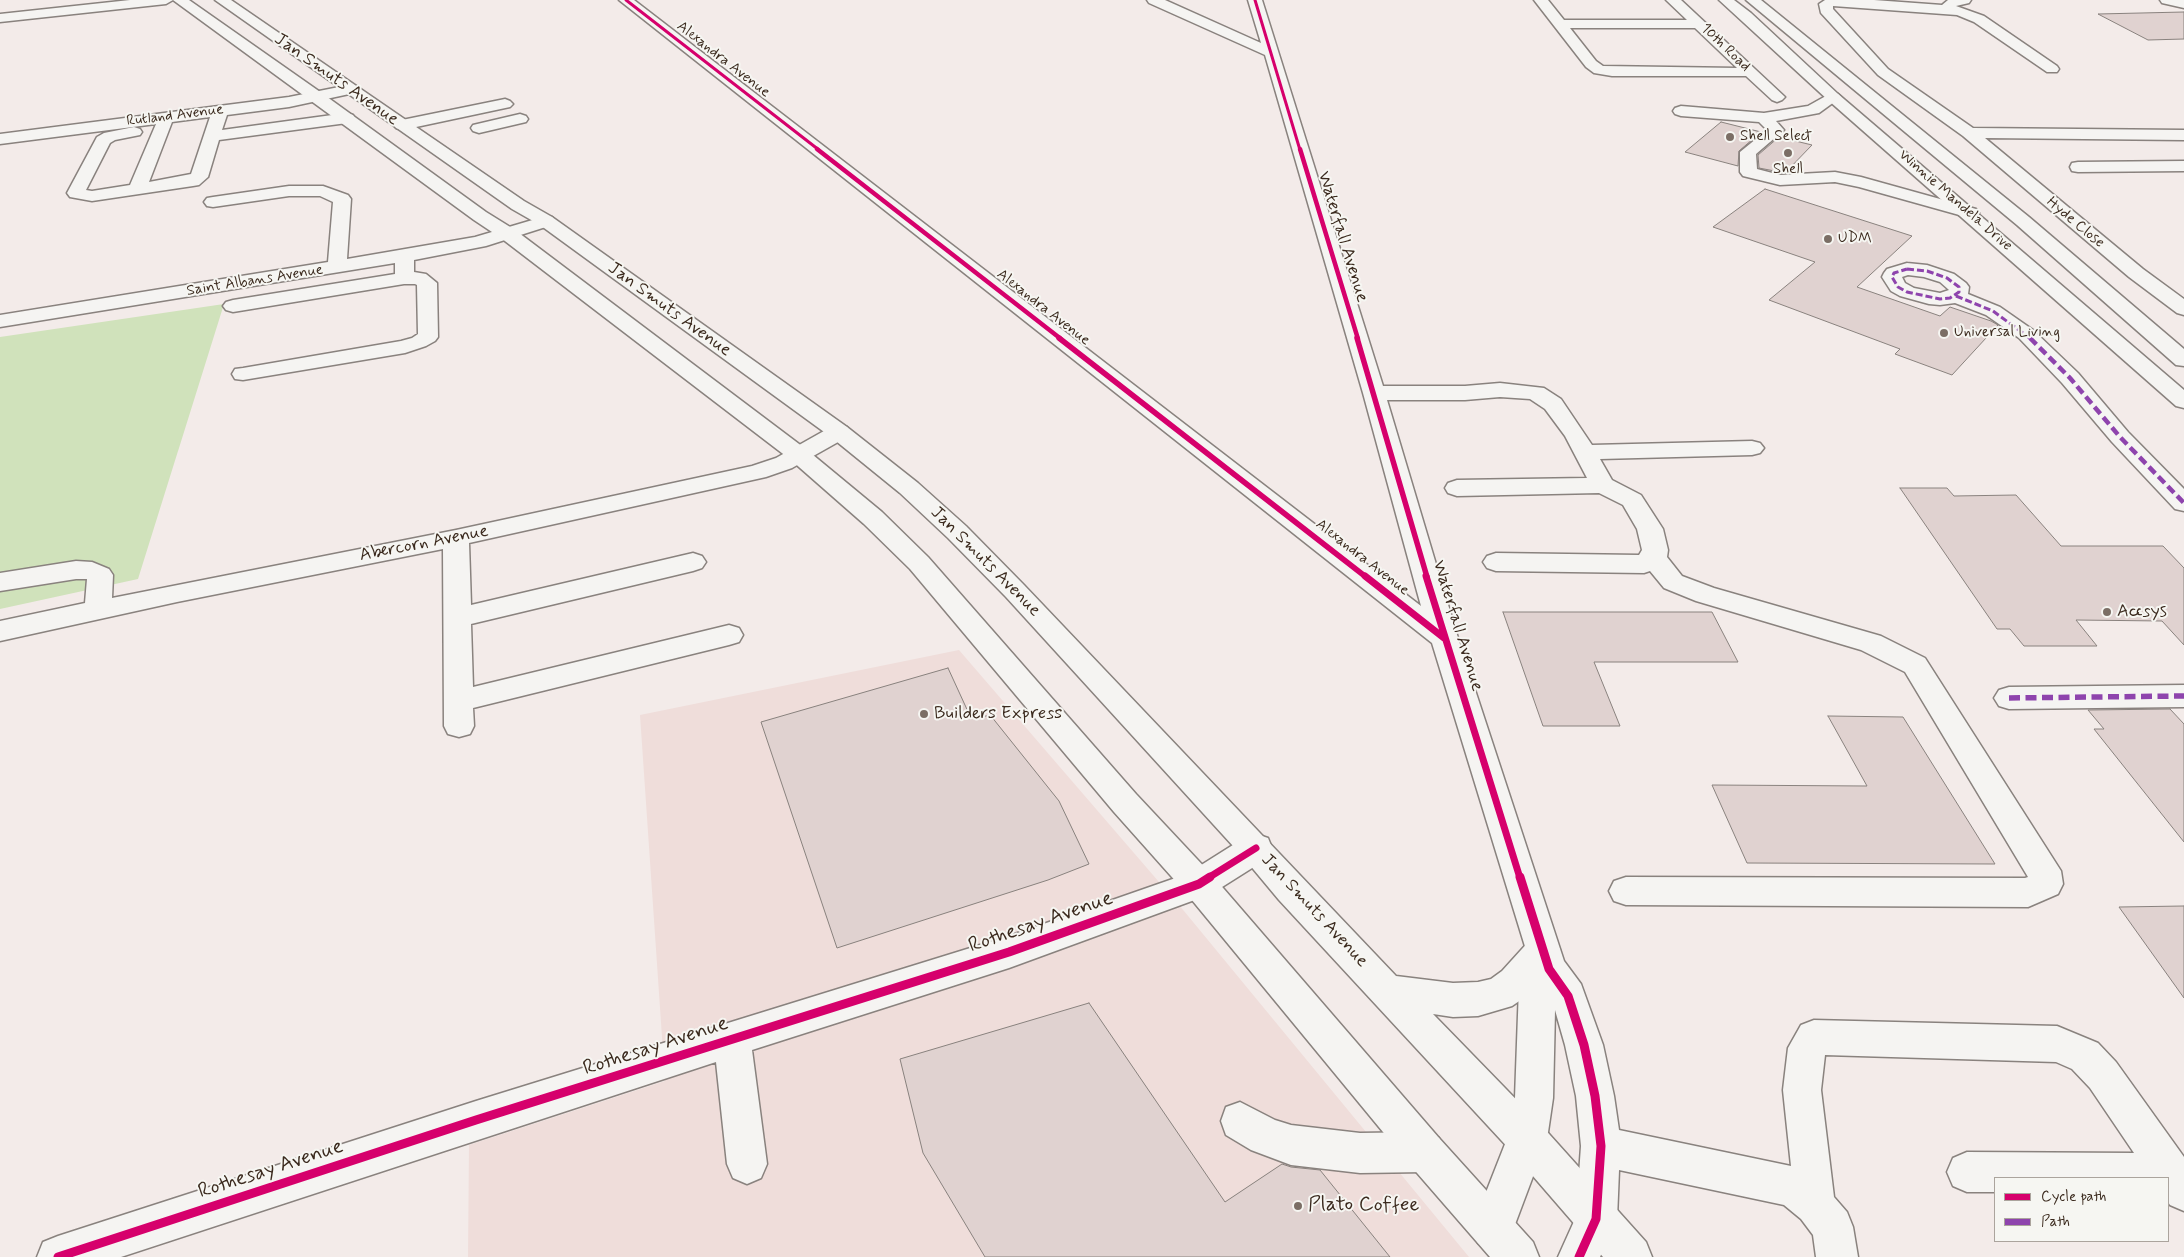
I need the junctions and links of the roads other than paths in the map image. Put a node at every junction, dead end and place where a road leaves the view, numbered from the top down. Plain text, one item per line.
1 (166, 0) edge
2 (180, 0) edge
3 (222, 0) edge
4 (626, 0) edge
5 (1154, 0) edge
6 (1255, 0) edge
7 (1541, 0) edge
8 (1673, 0) edge
9 (1726, 0) edge
10 (1753, 0) edge
11 (1835, 0) edge
12 (1898, 0) edge
13 (2166, 0) edge
14 (1954, 4) edge
15 (2184, 4) edge
16 (1926, 8) junction
17 (0, 18) edge
18 (1561, 24) junction
19 (1700, 24) junction
20 (1269, 52) junction
21 (2052, 69) dead end
22 (1750, 72) junction
23 (350, 90) junction
24 (318, 97) junction
25 (1777, 97) dead end
26 (1833, 97) junction
27 (505, 104) dead end
28 (220, 111) junction
29 (1681, 111) dead end
30 (453, 115) junction
31 (347, 118) junction
32 (1764, 118) junction
33 (520, 119) dead end
34 (163, 123) junction
35 (402, 125) junction
36 (1969, 133) junction
37 (2184, 135) edge
38 (212, 136) junction
39 (0, 139) edge
40 (2184, 166) edge
41 (2078, 167) dead end
42 (137, 190) junction
43 (213, 202) dead end
44 (1970, 214) junction
45 (546, 221) junction
46 (508, 234) junction
47 (405, 256) junction
48 (337, 268) junction
49 (404, 278) junction
50 (1956, 296) dead end
51 (233, 306) dead end
52 (2184, 309) edge
53 (0, 321) edge
54 (2184, 360) edge
55 (244, 374) dead end
56 (1374, 393) junction
57 (2184, 401) edge
58 (839, 432) junction
59 (1752, 448) dead end
60 (1585, 452) junction
61 (799, 455) junction
62 (1603, 485) junction
63 (1457, 488) dead end
64 (2184, 503) edge
65 (456, 538) junction
66 (1654, 558) junction
67 (693, 562) dead end
68 (1496, 562) dead end
69 (0, 582) edge
70 (98, 610) junction
71 (456, 618) junction
72 (0, 631) edge
73 (729, 635) dead end
74 (1444, 638) junction
75 (2184, 696) edge
76 (2008, 698) dead end
77 (1256, 848) junction
78 (1199, 884) junction
79 (1626, 891) dead end
80 (1546, 960) junction
81 (1390, 992) junction
82 (732, 1039) junction
83 (1240, 1121) dead end
84 (1527, 1139) junction
85 (1601, 1146) junction
86 (1425, 1152) junction
87 (747, 1164) dead end
88 (1967, 1172) dead end
89 (2072, 1177) edge
90 (2178, 1182) edge
91 (1815, 1205) junction
92 (1596, 1219) junction
93 (1493, 1228) junction
94 (58, 1257) edge
95 (1518, 1257) edge
96 (1579, 1257) edge
97 (1631, 1257) edge
98 (1837, 1257) edge

1 - 17 street
2 - 24 street, Jan Smuts Avenue
3 - 23 street, Jan Smuts Avenue
4 - 74 street, Alexandra Avenue
5 - 20 street
6 - 20 street, Waterfall Avenue
7 - 18 street
8 - 19 street, 10th Road
9 - 26 street, Winnie Mandela Drive
10 - 54 street, Winnie Mandela Drive
11 - 16 street
11 - 36 street, Hyde Close
12 - 16 street
13 - 15 street
14 - 16 street
14 - 21 street
18 - 19 street
18 - 22 street
19 - 22 street, 10th Road
20 - 56 street, Waterfall Avenue
22 - 25 street, 10th Road
23 - 24 street, Rutland Avenue
23 - 35 street, Jan Smuts Avenue
24 - 28 street, Rutland Avenue
24 - 31 street, Jan Smuts Avenue
26 - 32 street
26 - 44 street, Winnie Mandela Drive
27 - 30 street
28 - 34 street, Rutland Avenue
28 - 38 street
29 - 32 street
30 - 33 street
30 - 35 street
31 - 38 street
31 - 46 street, Jan Smuts Avenue
32 - 44 street
34 - 39 street, Rutland Avenue
34 - 42 street
34 - 42 street
35 - 45 street, Jan Smuts Avenue
36 - 37 street
36 - 52 street, Hyde Close
38 - 42 street
40 - 41 street
43 - 48 street
44 - 57 street, Winnie Mandela Drive
45 - 46 street, Saint Albans Avenue
45 - 58 street, Jan Smuts Avenue
46 - 47 street, Saint Albans Avenue
46 - 61 street, Jan Smuts Avenue
47 - 48 street, Saint Albans Avenue
47 - 49 street
48 - 53 street, Saint Albans Avenue
49 - 51 street
49 - 55 street
50 - 64 street
56 - 60 street
56 - 74 street, Waterfall Avenue
58 - 61 street, Abercorn Avenue
58 - 77 street, Jan Smuts Avenue
59 - 60 street
60 - 62 street
61 - 65 street, Abercorn Avenue
61 - 78 street, Jan Smuts Avenue
62 - 63 street
62 - 66 street
65 - 70 street, Abercorn Avenue
65 - 71 street
66 - 68 street
66 - 79 street
67 - 71 street
69 - 70 street
70 - 72 street, Abercorn Avenue
71 - 73 street
74 - 80 street, Waterfall Avenue
75 - 76 street
77 - 78 street, Rothesay Avenue
77 - 81 street, Jan Smuts Avenue
78 - 82 street, Rothesay Avenue
78 - 86 street, Jan Smuts Avenue
80 - 81 street
80 - 84 street
80 - 85 street, Waterfall Avenue
81 - 84 street, Jan Smuts Avenue
82 - 87 street
82 - 94 street, Rothesay Avenue
83 - 86 street
84 - 92 street, Jan Smuts Avenue
84 - 93 street
85 - 91 street
85 - 92 street, Waterfall Avenue
86 - 93 street, Jan Smuts Avenue
88 - 89 street
90 - 91 street
91 - 98 street
92 - 96 street, Waterfall Avenue
92 - 97 street, Jan Smuts Avenue
93 - 95 street, Jan Smuts Avenue

